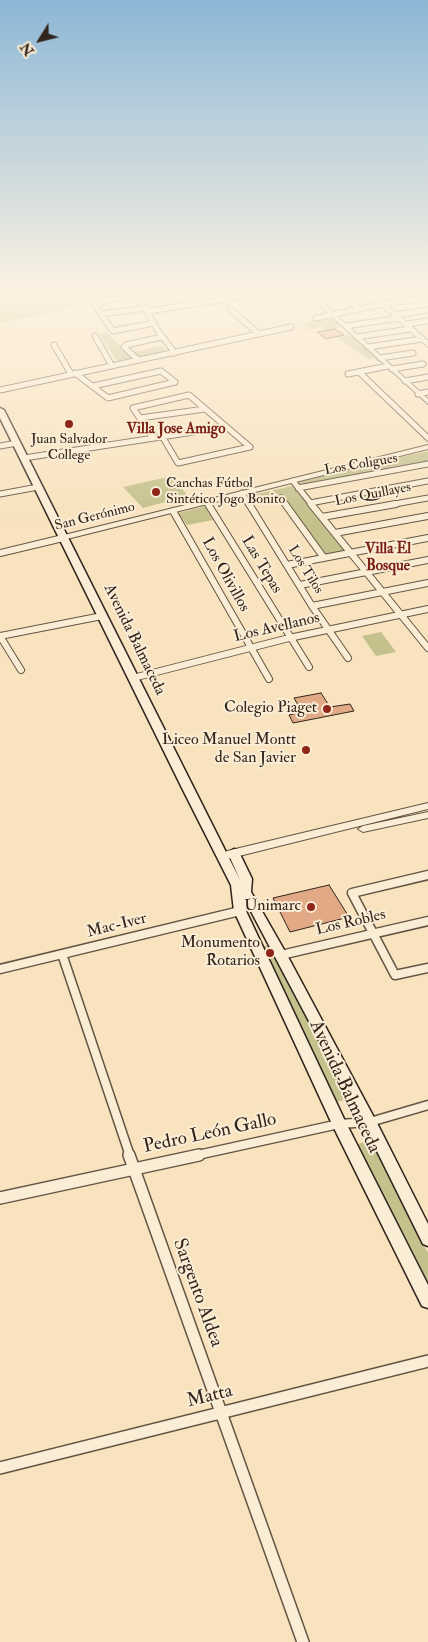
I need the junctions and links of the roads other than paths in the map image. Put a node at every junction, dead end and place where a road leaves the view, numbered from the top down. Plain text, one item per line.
1 (390, 367) edge
2 (69, 368) edge
3 (104, 368) edge
4 (386, 368) edge
5 (359, 372) junction
6 (73, 374) junction
7 (348, 374) dead end
8 (428, 377) edge
9 (405, 381) junction
10 (93, 386) junction
11 (0, 390) edge
12 (428, 392) edge
13 (418, 394) junction
14 (428, 402) edge
15 (205, 409) junction
16 (0, 411) edge
17 (140, 418) junction
18 (226, 427) junction
19 (162, 436) junction
20 (153, 438) junction
21 (428, 438) edge
22 (17, 443) junction
23 (0, 446) edge
24 (428, 447) edge
25 (24, 458) junction
26 (428, 464) edge
27 (293, 480) junction
28 (428, 481) edge
29 (38, 487) junction
30 (298, 488) junction
31 (242, 493) junction
32 (0, 494) edge
33 (281, 498) dead end
34 (428, 498) edge
35 (207, 502) junction
36 (310, 503) junction
37 (173, 511) junction
38 (428, 516) edge
39 (322, 517) junction
40 (335, 533) junction
41 (63, 538) junction
42 (428, 538) edge
43 (351, 552) junction
44 (0, 553) edge
45 (324, 558) junction
46 (428, 560) edge
47 (287, 565) junction
48 (367, 572) junction
49 (428, 583) edge
50 (300, 585) junction
51 (383, 592) junction
52 (312, 606) junction
53 (428, 609) edge
54 (401, 615) junction
55 (102, 616) junction
56 (328, 630) junction
57 (0, 636) edge
58 (289, 638) junction
59 (250, 648) junction
60 (428, 648) edge
61 (348, 658) dead end
62 (309, 667) dead end
63 (21, 670) dead end
64 (133, 678) junction
65 (269, 679) dead end
66 (428, 806) edge
67 (428, 815) edge
68 (324, 831) junction
69 (228, 855) junction
70 (427, 877) edge
71 (241, 889) junction
72 (240, 912) junction
73 (428, 921) edge
74 (373, 932) junction
75 (62, 954) junction
76 (281, 955) junction
77 (428, 968) edge
78 (0, 970) edge
79 (428, 1105) edge
80 (370, 1122) junction
81 (339, 1124) junction
82 (134, 1169) junction
83 (0, 1198) edge
84 (428, 1239) edge
85 (428, 1301) edge
86 (428, 1361) edge
87 (221, 1413) junction
88 (0, 1468) edge
89 (302, 1642) edge

1 - 9 street
2 - 6 street
3 - 6 street
4 - 5 street
5 - 7 street
5 - 21 street
6 - 10 street
6 - 11 street
8 - 9 street
9 - 13 street
10 - 10 street
12 - 13 street
13 - 14 street
15 - 17 street
15 - 17 street
15 - 18 street
16 - 22 main road, Avenida Balmaceda
17 - 20 street
18 - 19 street
18 - 19 street
19 - 20 street
20 - 25 street
22 - 23 street
22 - 25 main road, Avenida Balmaceda
24 - 27 street, San Gerónimo
25 - 29 main road, Avenida Balmaceda
26 - 30 street, Los Coligues
27 - 30 street
27 - 31 street, San Gerónimo
28 - 36 street
29 - 32 street
29 - 41 main road, Avenida Balmaceda
30 - 36 street
31 - 35 street, San Gerónimo
31 - 47 street, Los Tilos
33 - 45 street
34 - 39 street, Los Quillayes
35 - 37 street, San Gerónimo
35 - 58 street, Las Tepas
36 - 39 street
37 - 41 street, San Gerónimo
37 - 59 street, Los Olivillos
38 - 40 street
39 - 40 street
40 - 43 street
41 - 44 street, San Gerónimo
41 - 55 main road, Avenida Balmaceda
42 - 43 street
43 - 45 street
43 - 48 street
45 - 47 street
46 - 48 street
47 - 50 street, Los Tilos
48 - 50 street
48 - 51 street
49 - 51 street
50 - 52 street, Los Tilos
51 - 52 street
51 - 54 street
52 - 56 street, Los Tilos
53 - 54 street, Los Avellanos
54 - 56 street, Los Avellanos
54 - 60 street
55 - 57 street
55 - 64 main road, Avenida Balmaceda
56 - 58 street, Los Avellanos
56 - 61 street, Los Tilos
57 - 63 street
58 - 59 street, Los Avellanos
58 - 62 street, Las Tepas
59 - 64 street, Los Avellanos
59 - 65 street, Los Olivillos
64 - 69 main road, Avenida Balmaceda
66 - 68 street
67 - 68 street
68 - 69 street
69 - 71 main road, Avenida Balmaceda
70 - 74 street
71 - 72 main road, Avenida Balmaceda
71 - 76 main road, Avenida Balmaceda
72 - 75 street, Mac-Iver
72 - 81 main road, Avenida Balmaceda
73 - 74 street, Los Robles
74 - 76 street, Los Robles
74 - 77 street
75 - 78 street, Mac-Iver
75 - 82 street, Sargento Aldea
76 - 80 main road, Avenida Balmaceda
79 - 80 street, Pedro León Gallo
80 - 81 street, Pedro León Gallo
80 - 84 main road, Avenida Balmaceda
81 - 82 street, Pedro León Gallo
81 - 85 main road, Avenida Balmaceda
82 - 83 street, Pedro León Gallo
82 - 87 street, Sargento Aldea
86 - 87 street, Matta
87 - 88 street, Matta
87 - 89 street, Sargento Aldea

